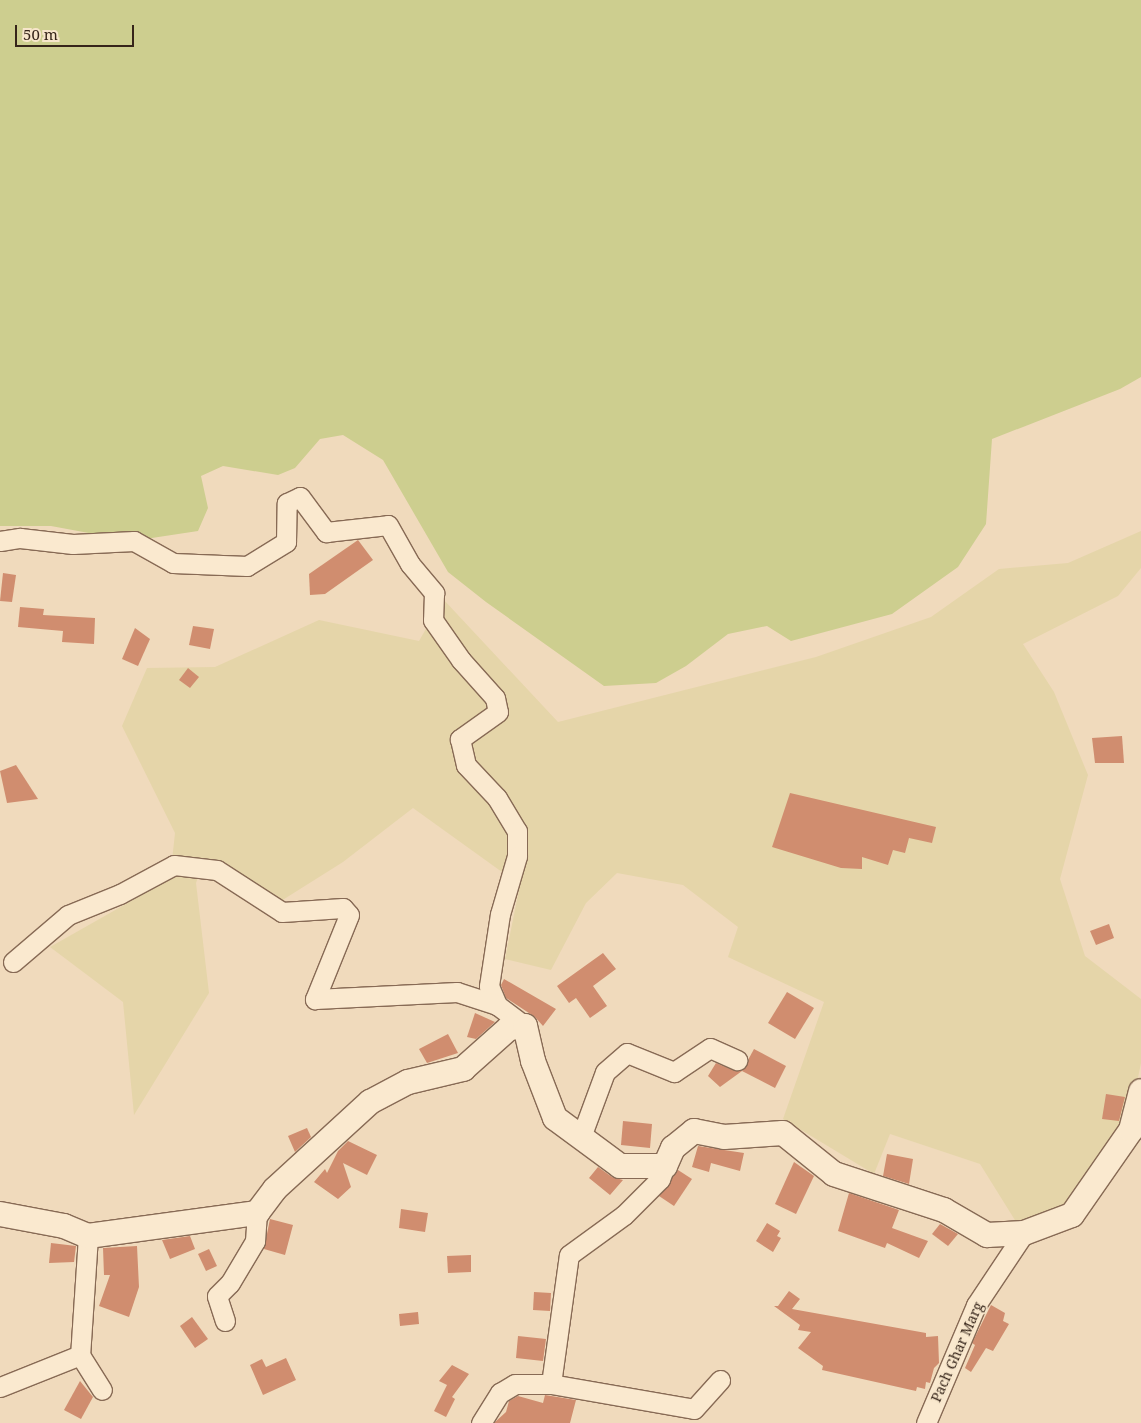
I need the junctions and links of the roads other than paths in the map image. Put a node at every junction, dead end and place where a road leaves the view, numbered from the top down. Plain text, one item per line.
1 (0, 541) edge
2 (13, 962) dead end
3 (497, 1005) junction
4 (525, 1026) junction
5 (737, 1060) dead end
6 (1141, 1091) edge
7 (581, 1137) junction
8 (665, 1166) junction
9 (257, 1213) junction
10 (0, 1214) edge
11 (1024, 1234) junction
12 (88, 1236) junction
13 (225, 1321) dead end
14 (80, 1355) junction
15 (720, 1380) dead end
16 (551, 1384) junction
17 (0, 1387) edge
18 (102, 1390) dead end
19 (481, 1423) edge
20 (926, 1423) edge

1 - 3 street
2 - 3 street
3 - 4 street
4 - 7 street
4 - 9 street
5 - 7 street
6 - 11 street
7 - 8 street
8 - 11 street
8 - 16 street
9 - 12 street
9 - 13 street
10 - 12 street
11 - 20 street, Pach Ghar Marg
12 - 14 street
14 - 17 street
14 - 18 street
15 - 16 street
16 - 19 street

